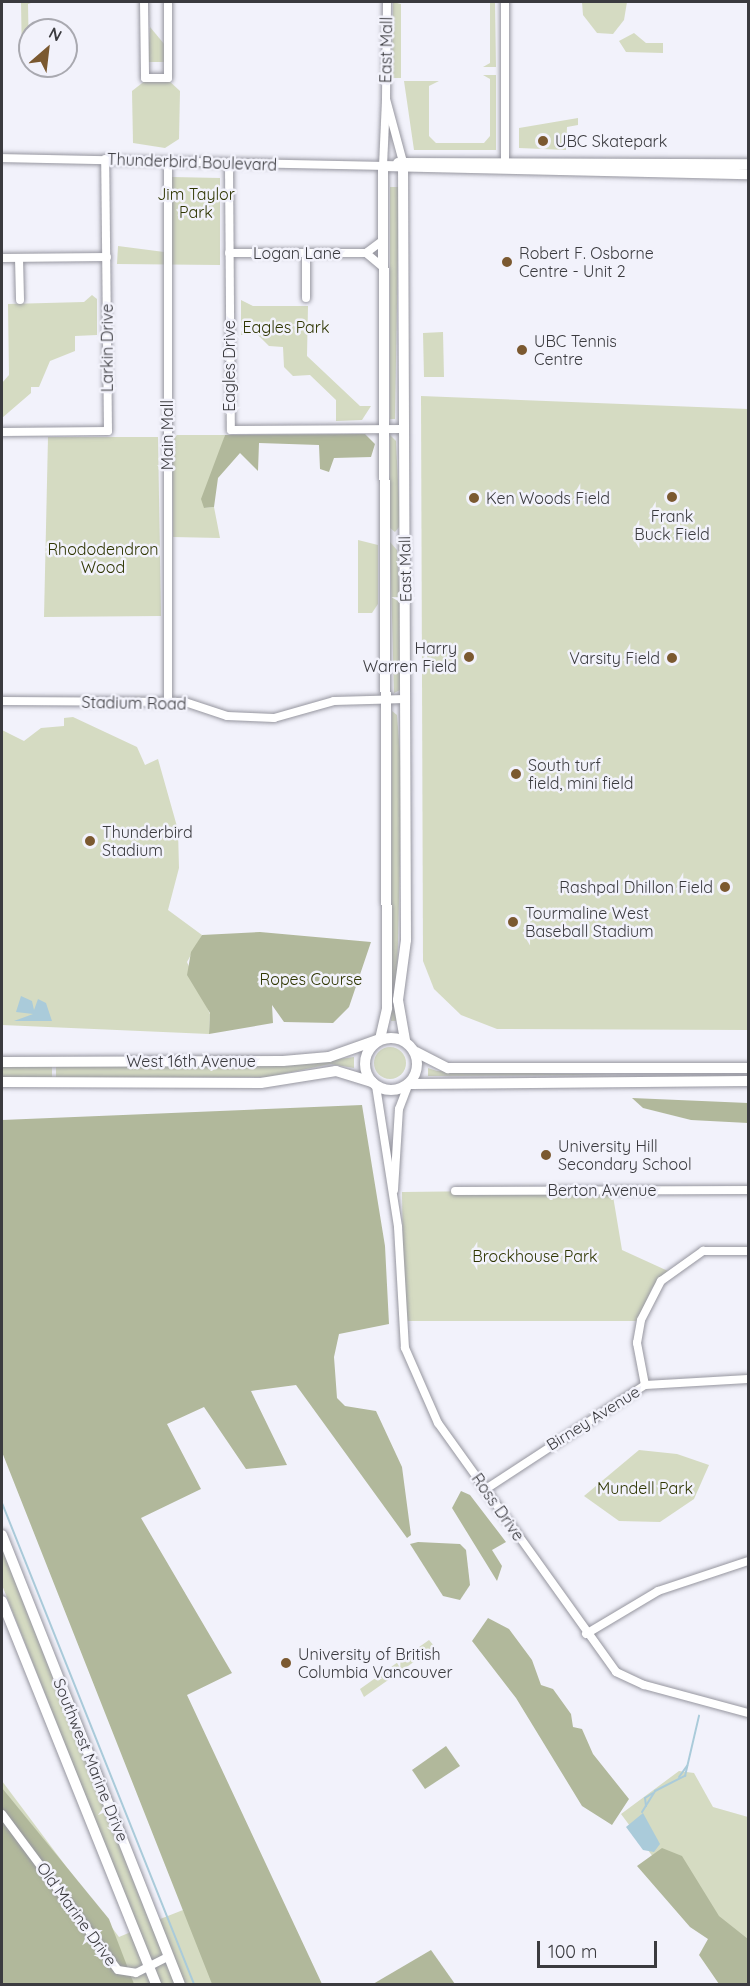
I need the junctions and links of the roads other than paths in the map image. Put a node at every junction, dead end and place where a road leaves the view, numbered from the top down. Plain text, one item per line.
1 (144, 2) edge
2 (168, 2) edge
3 (387, 2) edge
4 (505, 2) edge
5 (386, 99) junction
6 (2, 158) edge
7 (105, 159) junction
8 (505, 159) junction
9 (748, 164) edge
10 (229, 165) junction
11 (383, 166) junction
12 (403, 166) junction
13 (168, 169) dead end
14 (748, 174) edge
15 (383, 240) junction
16 (229, 253) junction
17 (306, 254) junction
18 (366, 254) junction
19 (107, 257) junction
20 (2, 258) edge
21 (19, 258) junction
22 (384, 268) junction
23 (306, 298) dead end
24 (20, 300) dead end
25 (384, 429) junction
26 (404, 429) junction
27 (2, 432) edge
28 (387, 699) junction
29 (405, 699) junction
30 (2, 701) edge
31 (168, 702) junction
32 (379, 1039) junction
33 (405, 1040) junction
34 (416, 1052) junction
35 (2, 1062) edge
36 (748, 1068) edge
37 (748, 1081) edge
38 (2, 1082) edge
39 (374, 1084) junction
40 (410, 1085) junction
41 (748, 1190) edge
42 (455, 1191) dead end
43 (394, 1192) junction
44 (748, 1251) edge
45 (748, 1379) edge
46 (645, 1385) junction
47 (486, 1489) junction
48 (2, 1535) edge
49 (748, 1561) edge
50 (2, 1601) edge
51 (586, 1634) junction
52 (748, 1713) edge
53 (2, 1814) edge
54 (169, 1956) junction
55 (148, 1966) junction
56 (156, 1984) edge
57 (180, 1984) edge

1 - 2 street
3 - 5 street, East Mall
4 - 8 street
5 - 11 street, East Mall
5 - 12 street, East Mall
6 - 7 street, Thunderbird Boulevard
7 - 10 street, Thunderbird Boulevard
7 - 19 street, Larkin Drive
8 - 9 main road, Thunderbird Boulevard
8 - 12 main road, Thunderbird Boulevard
10 - 11 street, Thunderbird Boulevard
10 - 16 street, Eagles Drive
11 - 12 main road, Thunderbird Boulevard
11 - 15 main road, East Mall
12 - 14 main road, Thunderbird Boulevard
12 - 26 main road, East Mall
13 - 31 street, Main Mall
15 - 18 street, Logan Lane
15 - 22 main road, East Mall
16 - 17 street, Logan Lane
16 - 25 street, Eagles Drive
17 - 18 street, Logan Lane
17 - 23 street
18 - 22 street, Logan Lane
19 - 21 street
19 - 27 street, Larkin Drive
20 - 21 street
21 - 24 street
22 - 25 main road, East Mall
25 - 26 street, Eagles Drive
25 - 28 main road, East Mall
26 - 29 main road, East Mall
28 - 29 street, Stadium Road
28 - 31 street, Stadium Road
28 - 32 main road, East Mall
29 - 33 main road, East Mall
30 - 31 street, Stadium Road
32 - 33 main road
32 - 35 main road, West 16th Avenue
32 - 39 main road
33 - 34 main road
34 - 36 main road
34 - 40 main road
37 - 40 main road
38 - 39 main road, West 16th Avenue
39 - 40 main road
39 - 43 street, Ross Drive
40 - 43 street, Ross Drive
41 - 42 street, Berton Avenue
43 - 47 street, Ross Drive
44 - 46 street
45 - 46 street, Birney Avenue
46 - 47 street, Birney Avenue
47 - 51 street, Ross Drive
48 - 54 main road, Southwest Marine Drive
49 - 51 street
50 - 55 main road, Southwest Marine Drive
51 - 52 street, Ross Drive
53 - 55 street, Old Marine Drive
54 - 55 street, Old Marine Drive
54 - 57 main road, Southwest Marine Drive
55 - 56 main road, Southwest Marine Drive

